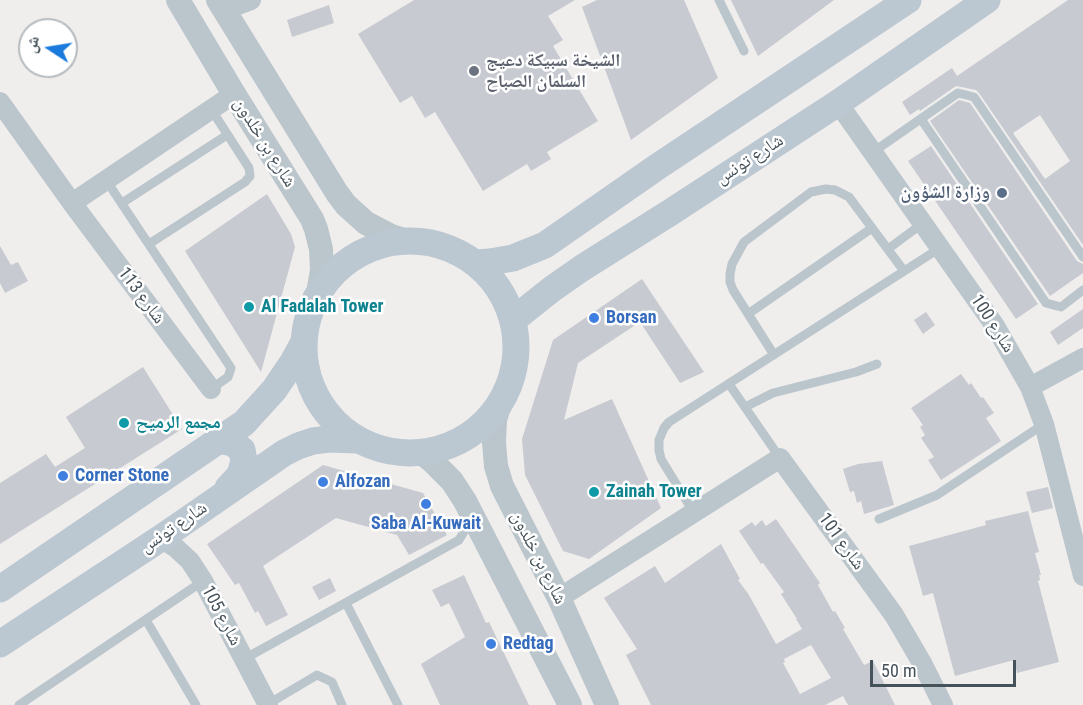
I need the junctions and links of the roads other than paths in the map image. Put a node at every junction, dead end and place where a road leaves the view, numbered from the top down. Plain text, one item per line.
1 (178, 0) edge
2 (251, 0) edge
3 (719, 0) edge
4 (908, 0) edge
5 (987, 0) edge
6 (221, 5) edge
7 (744, 51) dead end
8 (234, 94) junction
9 (0, 102) edge
10 (838, 103) junction
11 (211, 109) junction
12 (921, 119) junction
13 (227, 135) junction
14 (873, 152) junction
15 (657, 167) junction
16 (106, 180) junction
17 (72, 203) junction
18 (122, 203) junction
19 (671, 212) junction
20 (923, 223) junction
21 (872, 228) junction
22 (404, 240) junction
23 (149, 244) junction
24 (940, 248) junction
25 (888, 249) junction
26 (1083, 257) edge
27 (476, 263) junction
28 (904, 271) junction
29 (1083, 290) edge
30 (318, 294) junction
31 (748, 314) junction
32 (513, 320) junction
33 (304, 342) junction
34 (774, 355) junction
35 (1083, 358) edge
36 (877, 364) dead end
37 (729, 384) junction
38 (1030, 387) junction
39 (211, 389) joint
40 (499, 406) junction
41 (746, 407) junction
42 (1044, 424) junction
43 (218, 440) junction
44 (357, 440) junction
45 (422, 453) junction
46 (780, 458) junction
47 (221, 496) junction
48 (694, 513) junction
49 (473, 516) junction
50 (879, 519) dead end
51 (161, 538) junction
52 (1083, 576) edge
53 (203, 581) junction
54 (0, 589) edge
55 (560, 598) junction
56 (346, 603) junction
57 (146, 620) junction
58 (0, 644) edge
59 (244, 659) junction
60 (19, 705) edge
61 (196, 705) edge
62 (268, 705) edge
63 (342, 705) edge
64 (398, 705) edge
65 (570, 705) edge
66 (607, 705) edge
67 (943, 705) edge

1 - 8 street, شارع بن خلدون
2 - 6 street
3 - 7 lane
4 - 15 main road
5 - 10 main road, شارع تونس
6 - 22 street, شارع بن خلدون
8 - 11 street
8 - 30 street, شارع بن خلدون
9 - 17 street, شارع 113
10 - 14 street, شارع 100
10 - 19 main road, شارع تونس
11 - 13 lane
11 - 16 street
12 - 14 lane
12 - 26 lane
12 - 29 lane
13 - 18 lane
13 - 23 lane
14 - 20 street, شارع 100
15 - 19 main road
15 - 27 main road
16 - 17 street
16 - 18 lane
17 - 39 street, شارع 113
18 - 23 lane
19 - 32 main road, شارع تونس
20 - 24 street, شارع 100
20 - 25 lane
21 - 25 lane
21 - 31 lane
21 - 31 lane
22 - 27 main road
22 - 30 main road
23 - 39 lane
24 - 28 lane
24 - 38 street, شارع 100
25 - 28 lane
27 - 32 main road
28 - 34 lane
30 - 33 main road
31 - 34 lane
32 - 40 main road
33 - 43 main road
33 - 44 main road
34 - 37 lane
35 - 38 street
36 - 41 lane
37 - 41 lane, شارع 101
37 - 48 lane
38 - 42 street, شارع 100
40 - 45 main road
40 - 55 street, شارع بن خلدون
41 - 46 lane, شارع 101
42 - 50 lane
42 - 52 street, شارع 100
43 - 47 main road
43 - 54 main road
44 - 45 main road
44 - 47 main road, شارع تونس
45 - 49 street
46 - 48 street
46 - 67 street, شارع 101
47 - 51 main road, شارع تونس
48 - 55 street
49 - 56 lane
49 - 65 street
51 - 53 street, شارع 105
51 - 58 main road, شارع تونس
53 - 57 lane
53 - 59 street, شارع 105
55 - 66 street, شارع بن خلدون
56 - 59 lane
56 - 64 lane
57 - 60 lane
57 - 61 lane
59 - 62 street, شارع 105
62 - 63 lane

